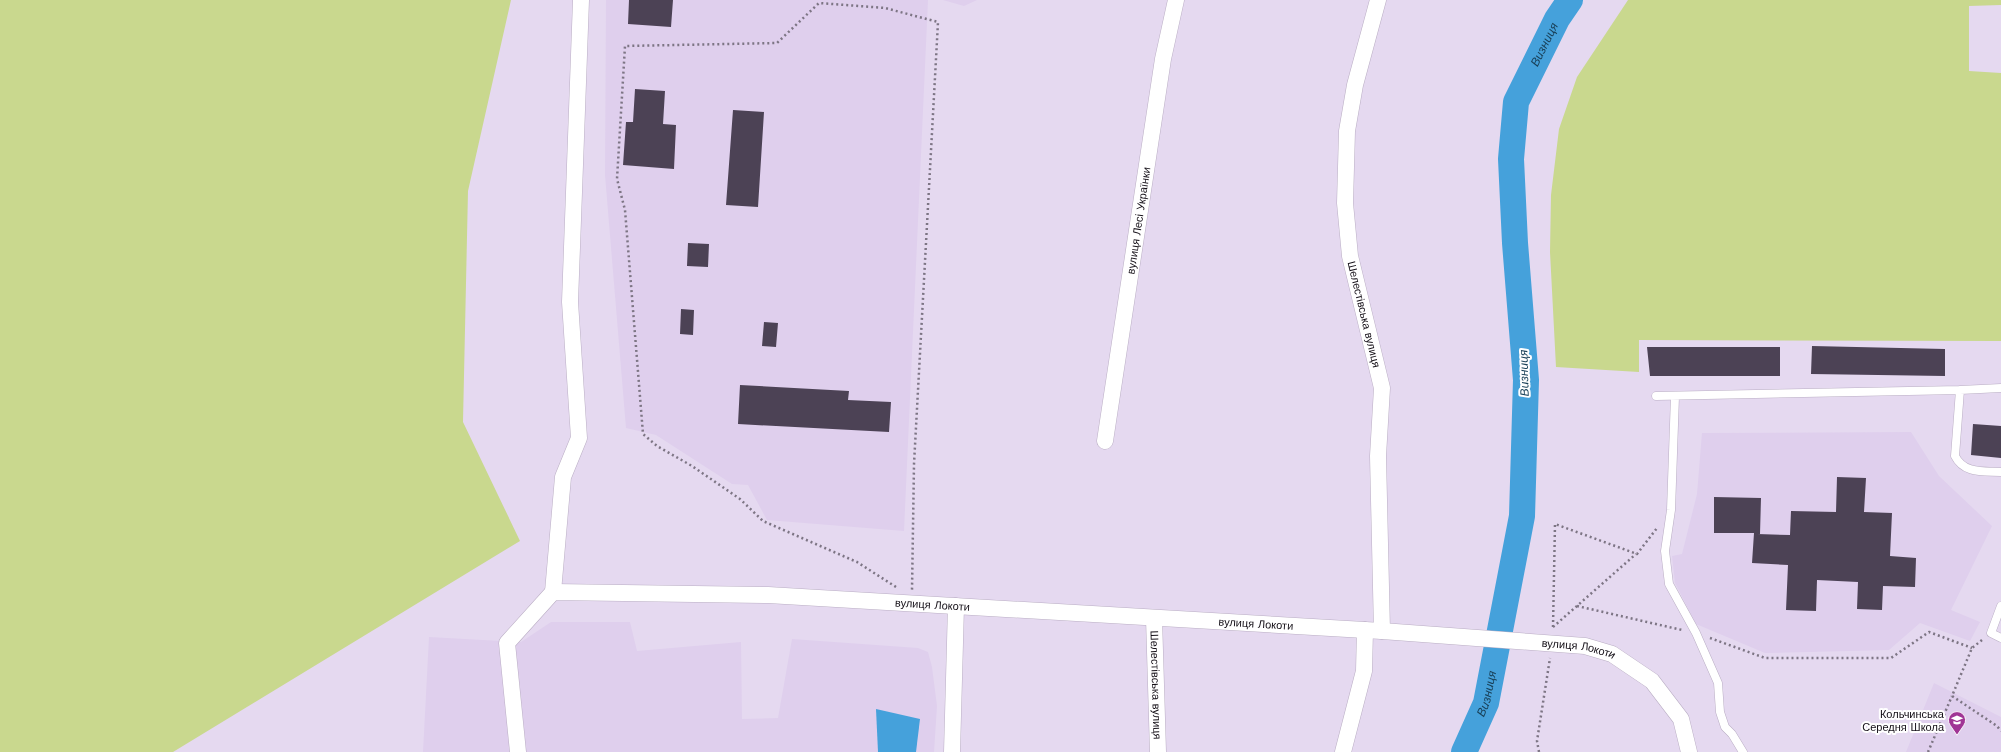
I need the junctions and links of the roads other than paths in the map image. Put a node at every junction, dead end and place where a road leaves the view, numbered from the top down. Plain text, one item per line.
1 (581, 0) edge
2 (1176, 0) edge
3 (1378, 0) edge
4 (2001, 388) edge
5 (1960, 390) junction
6 (1656, 396) dead end
7 (1674, 396) junction
8 (1104, 441) dead end
9 (2001, 472) edge
10 (553, 592) junction
11 (956, 606) junction
12 (2001, 606) edge
13 (1154, 618) junction
14 (1365, 630) junction
15 (1382, 631) junction
16 (2001, 638) edge
17 (518, 752) edge
18 (952, 752) edge
19 (1158, 752) edge
20 (1343, 752) edge
21 (1689, 752) edge
22 (1743, 752) edge

1 - 10 street
2 - 8 street, вулиця Лесі Українки
3 - 15 street, Шелестівська вулиця
4 - 5 lane
5 - 7 lane
5 - 9 lane
6 - 7 lane
7 - 22 lane
10 - 11 street, вулиця Локоти
10 - 17 street
11 - 13 street, вулиця Локоти
11 - 18 street
12 - 16 lane
13 - 14 street, вулиця Локоти
13 - 19 street, Шелестівська вулиця
14 - 15 street, вулиця Локоти
14 - 20 street
15 - 21 street, вулиця Локоти

